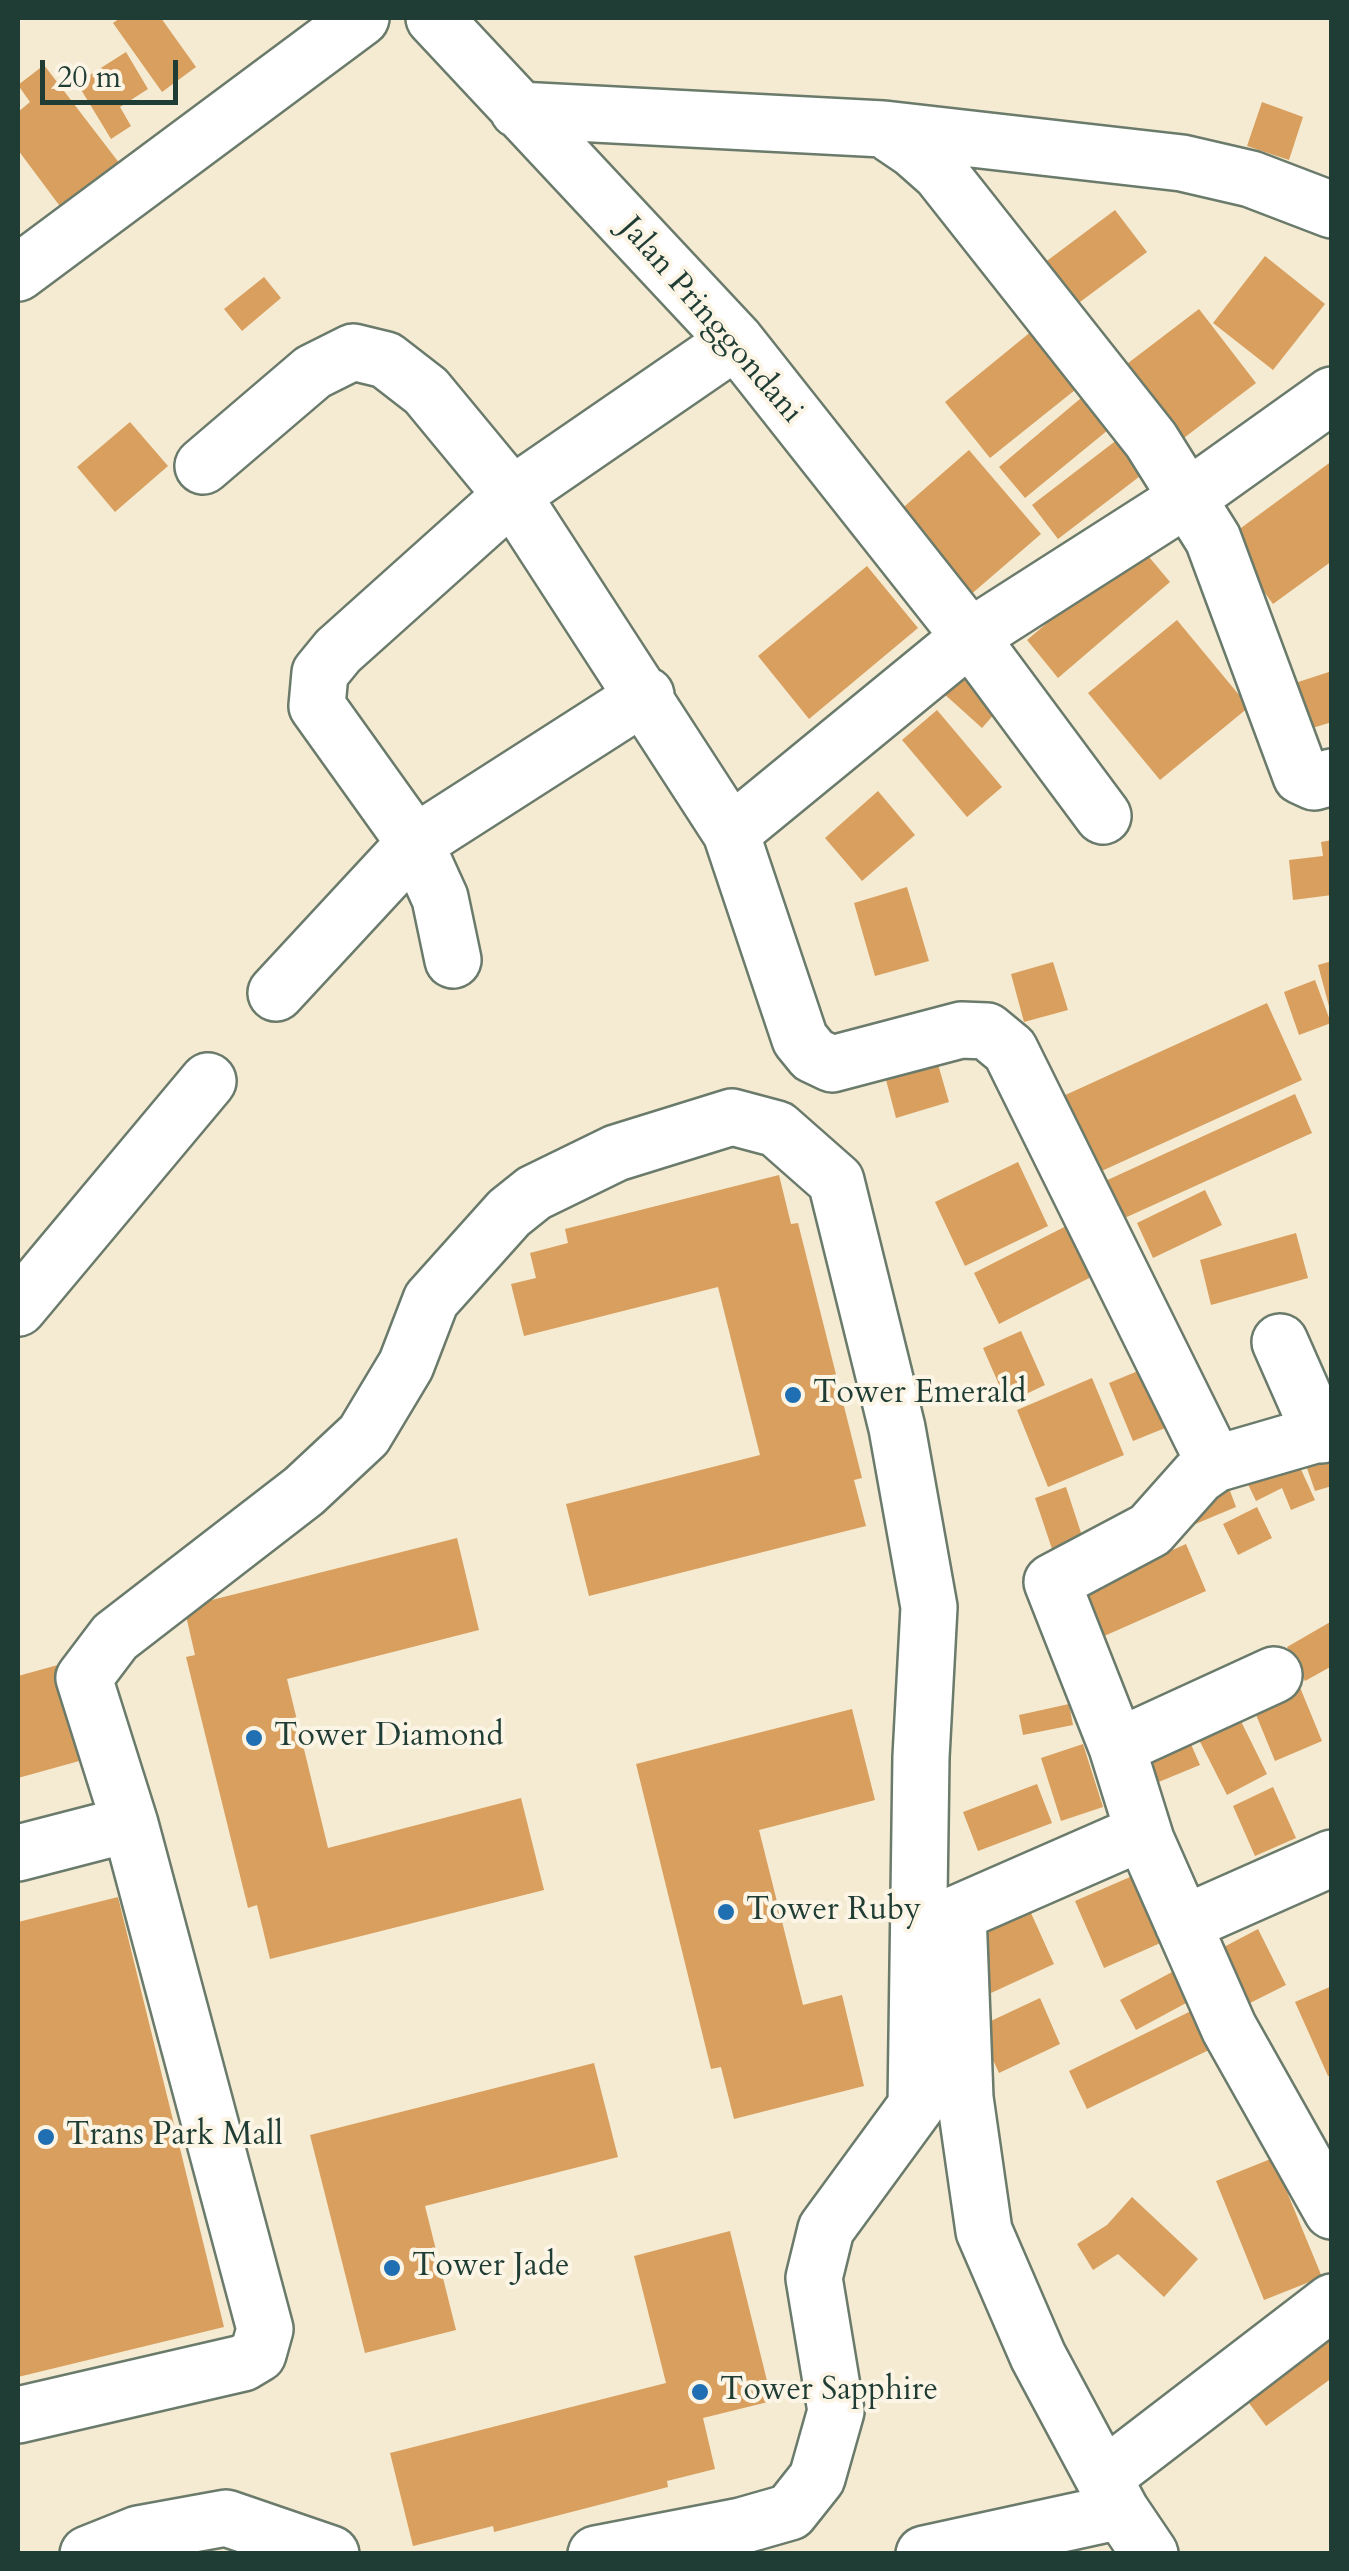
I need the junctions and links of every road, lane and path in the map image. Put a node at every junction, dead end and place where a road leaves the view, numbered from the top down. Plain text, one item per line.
1 (361, 18) edge
2 (434, 18) edge
3 (518, 110) junction
4 (883, 128) junction
5 (1332, 210) edge
6 (18, 273) edge
7 (736, 341) junction
8 (1332, 394) edge
9 (203, 466) dead end
10 (512, 495) junction
11 (1188, 498) junction
12 (970, 637) junction
13 (646, 695) junction
14 (1332, 778) edge
15 (1104, 816) dead end
16 (732, 833) junction
17 (416, 844) junction
18 (453, 960) dead end
19 (276, 993) dead end
20 (208, 1081) dead end
21 (18, 1308) edge
22 (1280, 1342) dead end
23 (1326, 1433) edge
24 (1216, 1464) junction
25 (1274, 1675) dead end
26 (1117, 1747) junction
27 (130, 1824) junction
28 (1143, 1832) junction
29 (18, 1853) edge
30 (1332, 1858) edge
31 (1183, 1924) junction
32 (1332, 2211) edge
33 (1332, 2302) edge
34 (18, 2415) edge
35 (1125, 2514) edge
36 (88, 2554) edge
37 (331, 2554) edge
38 (596, 2554) edge
39 (924, 2554) edge

1 - 6 street
2 - 3 street, Jalan Pringgondani
3 - 4 street
3 - 7 street, Jalan Pringgondani
4 - 5 street
4 - 11 street
7 - 10 street
7 - 12 street, Jalan Pringgondani
8 - 11 street
9 - 10 street
10 - 13 street
10 - 17 street
11 - 12 street
11 - 14 street
12 - 15 street, Jalan Pringgondani
12 - 16 street
13 - 16 street
13 - 17 street
16 - 24 street
17 - 18 street
17 - 19 street
20 - 21 street
22 - 23 street
23 - 24 street
24 - 26 street
25 - 26 street
26 - 28 street
27 - 29 street
27 - 34 street
27 - 38 street
28 - 31 street
28 - 35 street
30 - 31 street
31 - 32 street
33 - 35 street
35 - 39 street
36 - 37 street

